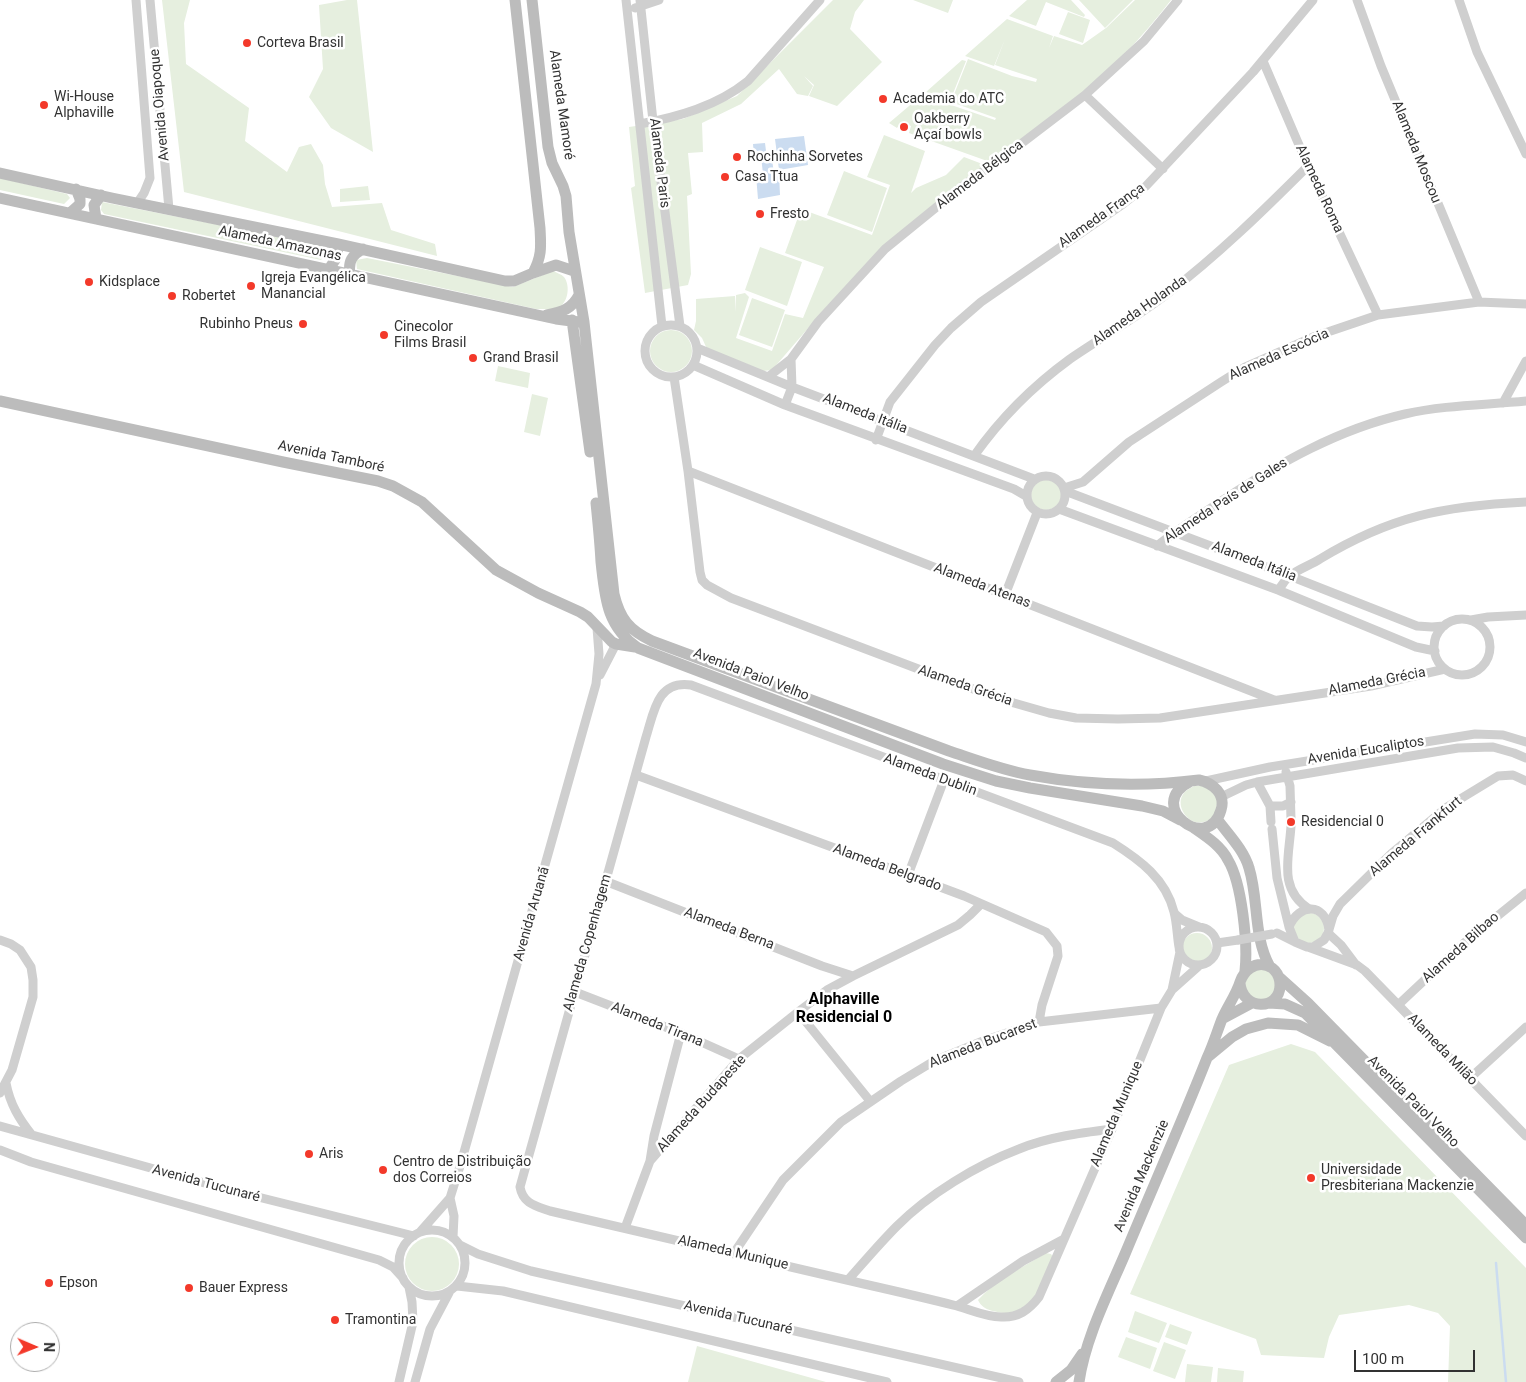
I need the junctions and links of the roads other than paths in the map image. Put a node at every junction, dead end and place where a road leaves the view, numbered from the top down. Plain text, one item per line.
1 (136, 0) edge
2 (150, 0) edge
3 (515, 0) edge
4 (532, 0) edge
5 (658, 0) edge
6 (820, 0) edge
7 (1178, 0) edge
8 (1313, 0) edge
9 (1357, 0) edge
10 (1459, 0) edge
11 (640, 4) edge
12 (627, 5) edge
13 (1262, 61) junction
14 (1085, 95) junction
15 (543, 97) junction
16 (526, 100) junction
17 (653, 121) junction
18 (640, 124) junction
19 (1526, 154) edge
20 (1308, 166) junction
21 (1163, 169) junction
22 (0, 173) edge
23 (150, 178) junction
24 (167, 181) junction
25 (76, 189) junction
26 (101, 195) junction
27 (0, 198) edge
28 (138, 202) junction
29 (169, 209) junction
30 (71, 212) junction
31 (96, 218) junction
32 (338, 244) junction
33 (363, 249) junction
34 (329, 269) junction
35 (574, 271) junction
36 (350, 274) junction
37 (533, 274) junction
38 (579, 296) junction
39 (1479, 302) junction
40 (1526, 304) edge
41 (1378, 315) junction
42 (543, 316) junction
43 (572, 320) junction
44 (584, 322) junction
45 (662, 326) junction
46 (680, 326) junction
47 (697, 348) junction
48 (791, 359) junction
49 (1526, 361) edge
50 (693, 365) junction
51 (674, 377) junction
52 (768, 377) junction
53 (792, 387) junction
54 (0, 401) edge
55 (1526, 401) edge
56 (1503, 403) junction
57 (785, 405) junction
58 (882, 420) junction
59 (876, 440) junction
60 (974, 456) junction
61 (688, 472) junction
62 (1034, 479) junction
63 (1064, 490) junction
64 (1026, 496) junction
65 (1526, 502) edge
66 (1059, 509) junction
67 (1037, 513) junction
68 (1174, 532) junction
69 (1158, 546) junction
70 (1290, 576) junction
71 (1278, 590) junction
72 (1005, 595) junction
73 (605, 601) junction
74 (1526, 615) edge
75 (1471, 620) junction
76 (1444, 626) junction
77 (597, 628) junction
78 (616, 644) junction
79 (638, 648) junction
80 (1434, 651) junction
81 (1445, 669) junction
82 (596, 684) junction
83 (659, 699) joint
84 (1274, 700) junction
85 (1526, 742) edge
86 (1526, 758) edge
87 (1284, 765) junction
88 (636, 775) junction
89 (1288, 778) junction
90 (944, 780) junction
91 (1191, 781) junction
92 (1206, 781) junction
93 (1526, 781) edge
94 (1257, 782) junction
95 (1221, 797) junction
96 (1292, 802) junction
97 (1270, 806) junction
98 (1217, 819) junction
99 (1180, 820) junction
100 (1194, 828) junction
101 (908, 875) junction
102 (605, 881) junction
103 (1526, 893) edge
104 (981, 904) junction
105 (1340, 904) junction
106 (1314, 910) junction
107 (1175, 914) junction
108 (1200, 927) junction
109 (1289, 928) junction
110 (1328, 932) junction
111 (1275, 934) junction
112 (0, 940) edge
113 (1295, 942) junction
114 (1217, 943) junction
115 (1307, 947) junction
116 (1180, 950) junction
117 (1200, 965) junction
118 (1357, 965) junction
119 (1245, 971) junction
120 (1274, 971) junction
121 (852, 976) junction
122 (1240, 983) junction
123 (1172, 990) junction
124 (575, 992) junction
125 (1269, 1002) junction
126 (1252, 1003) junction
127 (1398, 1005) junction
128 (1161, 1008) junction
129 (798, 1012) junction
130 (1222, 1019) junction
131 (1039, 1022) junction
132 (1526, 1027) edge
133 (681, 1033) junction
134 (1334, 1044) junction
135 (1208, 1057) junction
136 (739, 1060) junction
137 (1470, 1079) junction
138 (6, 1083) junction
139 (0, 1093) edge
140 (870, 1101) junction
141 (0, 1126) edge
142 (1112, 1128) junction
143 (32, 1135) junction
144 (1526, 1136) edge
145 (0, 1150) edge
146 (650, 1161) junction
147 (520, 1188) joint
148 (450, 1198) junction
149 (1526, 1225) edge
150 (625, 1228) junction
151 (417, 1234) junction
152 (453, 1237) junction
153 (1526, 1238) edge
154 (1064, 1239) junction
155 (460, 1245) junction
156 (734, 1253) junction
157 (403, 1278) junction
158 (848, 1280) junction
159 (457, 1286) junction
160 (409, 1287) junction
161 (448, 1292) junction
162 (957, 1306) junction
163 (413, 1322) junction
164 (430, 1329) junction
165 (1089, 1344) junction
166 (399, 1382) edge
167 (414, 1382) edge
168 (887, 1382) edge
169 (1019, 1382) edge
170 (1056, 1382) edge
171 (1080, 1382) edge

1 - 23 street, Avenida Oiapoque
2 - 24 street, Avenida Oiapoque
3 - 16 main road
4 - 15 main road, Alameda Mamoré
5 - 11 street
6 - 17 street
7 - 14 street, Alameda Bélgica
8 - 13 street, Alameda França
9 - 39 street, Alameda Moscou
10 - 19 street
11 - 12 street
11 - 17 street, Alameda Paris
12 - 18 street, Alameda Paris
13 - 20 street, Alameda Roma
13 - 21 street, Alameda França
14 - 21 street
14 - 48 street, Alameda Bélgica
15 - 16 main road
15 - 35 main road, Alameda Mamoré
16 - 37 main road
17 - 18 street
17 - 46 street, Alameda Paris
18 - 45 street, Alameda Paris
20 - 41 street, Alameda Roma
20 - 60 street, Alameda Holanda
21 - 58 street, Alameda França
22 - 25 main road, Alameda Amazonas
23 - 24 street
23 - 28 street, Avenida Oiapoque
24 - 29 street, Avenida Oiapoque
25 - 26 main road, Alameda Amazonas
25 - 30 main road
26 - 28 main road, Alameda Amazonas
26 - 31 main road
27 - 30 main road, Alameda Amazonas
28 - 29 main road, Alameda Amazonas
29 - 32 main road, Alameda Amazonas
30 - 31 main road, Alameda Amazonas
31 - 34 main road, Alameda Amazonas
32 - 33 main road, Alameda Amazonas
32 - 34 main road
33 - 36 main road
33 - 37 main road, Alameda Amazonas
34 - 36 main road, Alameda Amazonas
35 - 37 main road, Alameda Amazonas
35 - 38 main road, Alameda Mamoré
36 - 42 main road, Alameda Amazonas
38 - 42 main road
38 - 44 main road, Avenida Paiol Velho
39 - 40 street, Alameda Escócia
39 - 41 street, Alameda Escócia
41 - 63 street, Alameda Escócia
42 - 43 main road, Alameda Amazonas
43 - 44 main road, Alameda Amazonas
43 - 73 main road, Avenida Paiol Velho
44 - 91 main road, Avenida Paiol Velho
45 - 46 street
45 - 51 street
46 - 47 street
47 - 50 street
47 - 52 street, Alameda Itália
48 - 52 street, Alameda Bélgica
48 - 53 street
49 - 56 street
50 - 51 street
50 - 57 street, Alameda Itália
51 - 61 street, Alameda Grécia
52 - 53 street, Alameda Itália
53 - 57 street
53 - 58 street, Alameda Itália
54 - 77 main road, Avenida Tamboré
55 - 56 street, Alameda País de Gales
56 - 68 street, Alameda País de Gales
57 - 59 street, Alameda Itália
58 - 59 street, Alameda França
58 - 60 street, Alameda Itália
59 - 64 street, Alameda Itália
60 - 62 street, Alameda Itália
61 - 72 street, Alameda Atenas
61 - 84 street, Alameda Grécia
62 - 63 street
62 - 64 street
63 - 66 street
63 - 68 street, Alameda Itália
64 - 67 street
65 - 70 street
66 - 67 street
66 - 69 street, Alameda Itália
67 - 72 street
68 - 69 street, Alameda País de Gales
68 - 70 street, Alameda Itália
69 - 71 street, Alameda Itália
70 - 71 street
70 - 76 street, Alameda Itália
71 - 80 street, Alameda Itália
72 - 84 street, Alameda Atenas
73 - 77 main road
73 - 79 main road, Avenida Paiol Velho
74 - 75 street
75 - 76 street
75 - 81 street
76 - 80 street
77 - 78 main road, Avenida Tamboré
77 - 82 street, Avenida Aruanã
78 - 79 main road, Avenida Tamboré
78 - 82 street
79 - 99 main road, Avenida Paiol Velho
80 - 81 street
81 - 84 street, Alameda Grécia
82 - 148 street, Avenida Aruanã
83 - 88 street, Alameda Copenhagem
83 - 90 street, Alameda Dublin
85 - 87 street, Avenida Eucaliptos
86 - 89 street, Avenida Eucaliptos
87 - 89 street
87 - 92 street, Avenida Eucaliptos
88 - 101 street, Alameda Belgrado
88 - 102 street, Alameda Copenhagem
89 - 94 street, Avenida Eucaliptos
89 - 96 street
90 - 101 street
90 - 107 street, Alameda Dublin
91 - 92 main road, Avenida Paiol Velho
91 - 99 main road
92 - 95 main road
93 - 105 street, Alameda Frankfurt
94 - 95 street, Avenida Eucaliptos
94 - 97 street
95 - 98 main road
96 - 97 street
96 - 106 street
97 - 109 street
98 - 100 main road
98 - 120 main road
99 - 100 main road, Avenida Paiol Velho
100 - 119 main road, Avenida Paiol Velho
101 - 104 street, Alameda Belgrado
102 - 121 street, Alameda Berna
102 - 124 street, Alameda Copenhagem
103 - 127 street, Alameda Bilbao
104 - 121 street, Alameda Budapeste
104 - 131 street, Alameda Belgrado
105 - 106 street, Alameda Frankfurt
105 - 110 street, Alameda Frankfurt
106 - 109 street
106 - 110 street
107 - 108 street
107 - 116 street, Alameda Dublin
108 - 114 street
108 - 116 street
109 - 111 street
109 - 113 street
110 - 115 street
110 - 118 street, Alameda Milão
111 - 113 street
111 - 114 street, bridge
112 - 138 street
113 - 115 street
114 - 117 street
115 - 118 street, Alameda Milão
116 - 117 street
116 - 123 street, Alameda Munique
117 - 123 street, Alameda Munique
118 - 127 street, Alameda Milão
119 - 120 main road
119 - 122 main road, Avenida Paiol Velho
120 - 125 main road
120 - 149 main road, Avenida Paiol Velho
121 - 129 street, Alameda Budapeste
122 - 126 main road
122 - 130 main road, Avenida Mackenzie
123 - 128 street, Alameda Munique
124 - 133 street, Alameda Tirana
124 - 147 street, Alameda Copenhagem
125 - 126 main road, Avenida Paiol Velho
125 - 134 main road, Avenida Paiol Velho
126 - 130 main road
127 - 137 street, Alameda Milão
128 - 131 street, Alameda Bucarest
128 - 142 street, Alameda Munique
129 - 136 street, Alameda Budapeste
129 - 140 street
130 - 135 main road, Avenida Mackenzie
131 - 140 street, Alameda Bucarest
132 - 137 street
133 - 136 street, Alameda Tirana
133 - 146 street, Alameda Budapeste
134 - 135 main road
134 - 153 main road, Avenida Paiol Velho
135 - 165 main road, Avenida Mackenzie
136 - 146 street, Alameda Budapeste
137 - 144 street, Alameda Milão
138 - 139 street
138 - 143 street
140 - 156 street, Alameda Bucarest
141 - 143 street, Avenida Tucunaré
142 - 154 street, Alameda Munique
142 - 158 street
143 - 151 street, Avenida Tucunaré
145 - 157 street, Avenida Tucunaré
146 - 150 street, Alameda Budapeste
147 - 150 street, Alameda Munique
148 - 151 street, Avenida Aruanã
148 - 152 street, Avenida Aruanã
150 - 156 street, Alameda Munique
151 - 152 street
151 - 157 street
152 - 155 street
154 - 162 street
154 - 162 street, Alameda Munique
155 - 159 street
155 - 169 street, Avenida Tucunaré
156 - 158 street, Alameda Munique
157 - 160 street
158 - 162 street, Alameda Munique
159 - 161 street
159 - 168 street, Avenida Tucunaré
160 - 161 street
160 - 163 street
161 - 164 street
163 - 164 street
163 - 166 street
164 - 167 street
165 - 170 main road, Avenida Mackenzie
165 - 171 main road, Avenida Mackenzie

